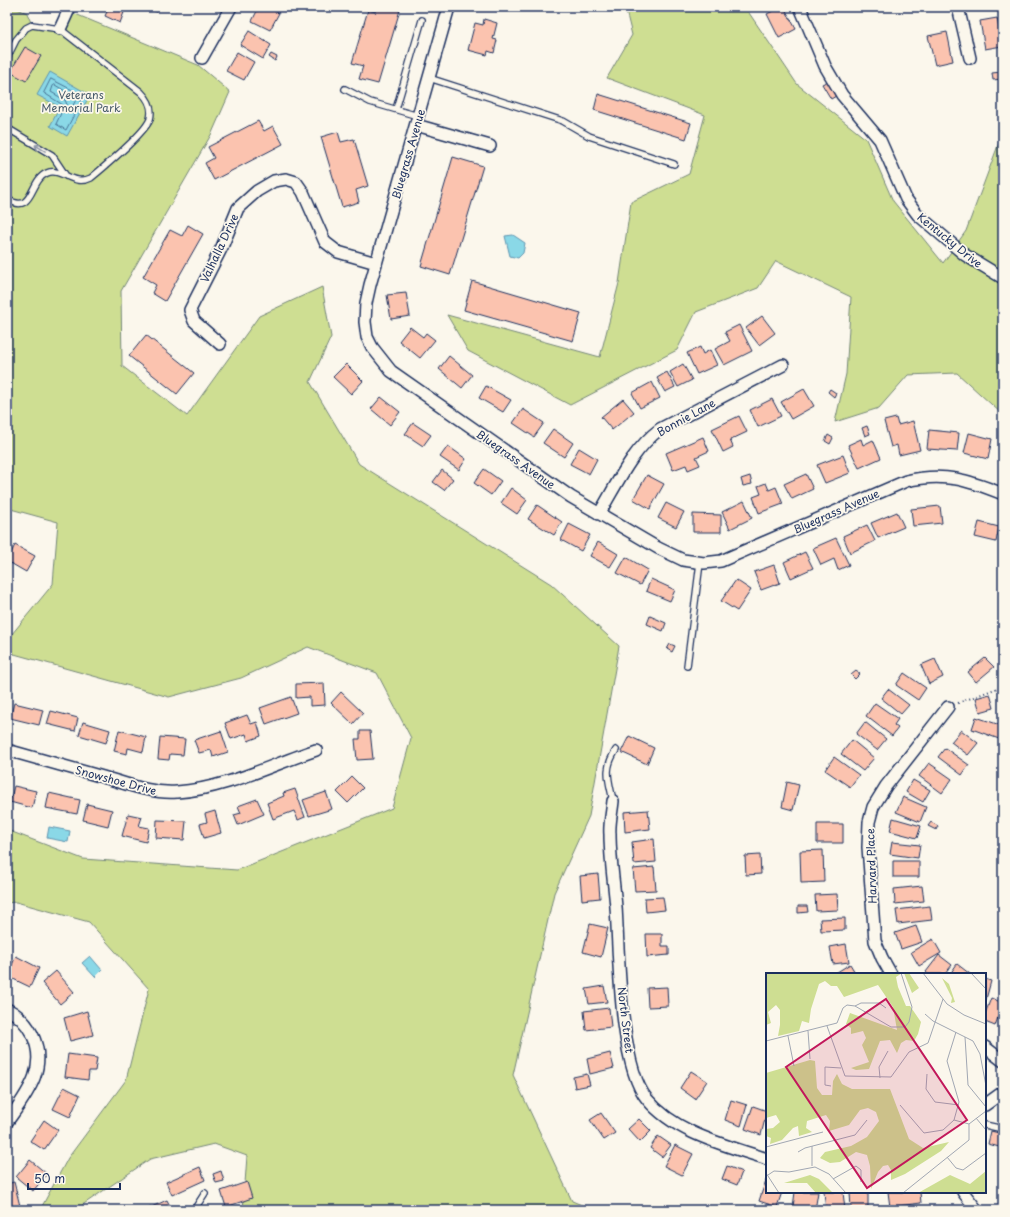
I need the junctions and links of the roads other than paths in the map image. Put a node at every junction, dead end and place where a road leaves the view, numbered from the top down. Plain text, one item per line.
1 (70, 7) edge
2 (232, 7) edge
3 (449, 7) edge
4 (800, 7) edge
5 (958, 7) edge
6 (422, 20) dead end
7 (60, 29) junction
8 (7, 58) edge
9 (202, 58) dead end
10 (970, 58) dead end
11 (429, 78) junction
12 (345, 89) dead end
13 (396, 109) junction
14 (417, 121) junction
15 (7, 128) edge
16 (490, 146) dead end
17 (674, 164) dead end
18 (66, 176) junction
19 (7, 200) edge
20 (376, 263) junction
21 (1003, 278) edge
22 (220, 344) dead end
23 (783, 365) dead end
24 (1003, 494) edge
25 (599, 514) junction
26 (700, 563) junction
27 (687, 666) dead end
28 (948, 708) road end
29 (7, 750) edge
30 (316, 750) dead end
31 (616, 750) dead end
32 (613, 801) joint
33 (890, 973) edge
34 (7, 1009) edge
35 (986, 1048) edge
36 (1003, 1061) edge
37 (1003, 1092) edge
38 (986, 1104) edge
39 (7, 1122) edge
40 (986, 1125) edge
41 (1003, 1130) edge
42 (766, 1160) edge
43 (205, 1193) dead end
44 (964, 1193) edge
45 (194, 1210) edge
46 (977, 1210) edge

1 - 7 street
2 - 9 street
3 - 11 street, Bluegrass Avenue
4 - 21 street, Kentucky Drive
5 - 10 street
6 - 13 lane
7 - 8 lane
7 - 18 lane
11 - 14 street, Bluegrass Avenue
11 - 17 lane
12 - 13 lane
13 - 14 lane
14 - 16 street
14 - 20 street, Bluegrass Avenue
18 -> 15 lane
18 - 19 lane
20 - 22 street, Valhalla Drive
20 - 25 street, Bluegrass Avenue
23 - 25 street, Bonnie Lane
24 - 26 street, Bluegrass Avenue
25 - 26 street, Bluegrass Avenue
26 - 27 lane
28 - 33 street, Harvard Place
29 - 30 street, Snowshoe Drive
31 - 32 lane
32 - 42 street, North Street
34 - 39 street
35 - 36 street
37 - 38 street
40 - 41 lane
43 - 45 lane
44 - 46 street

